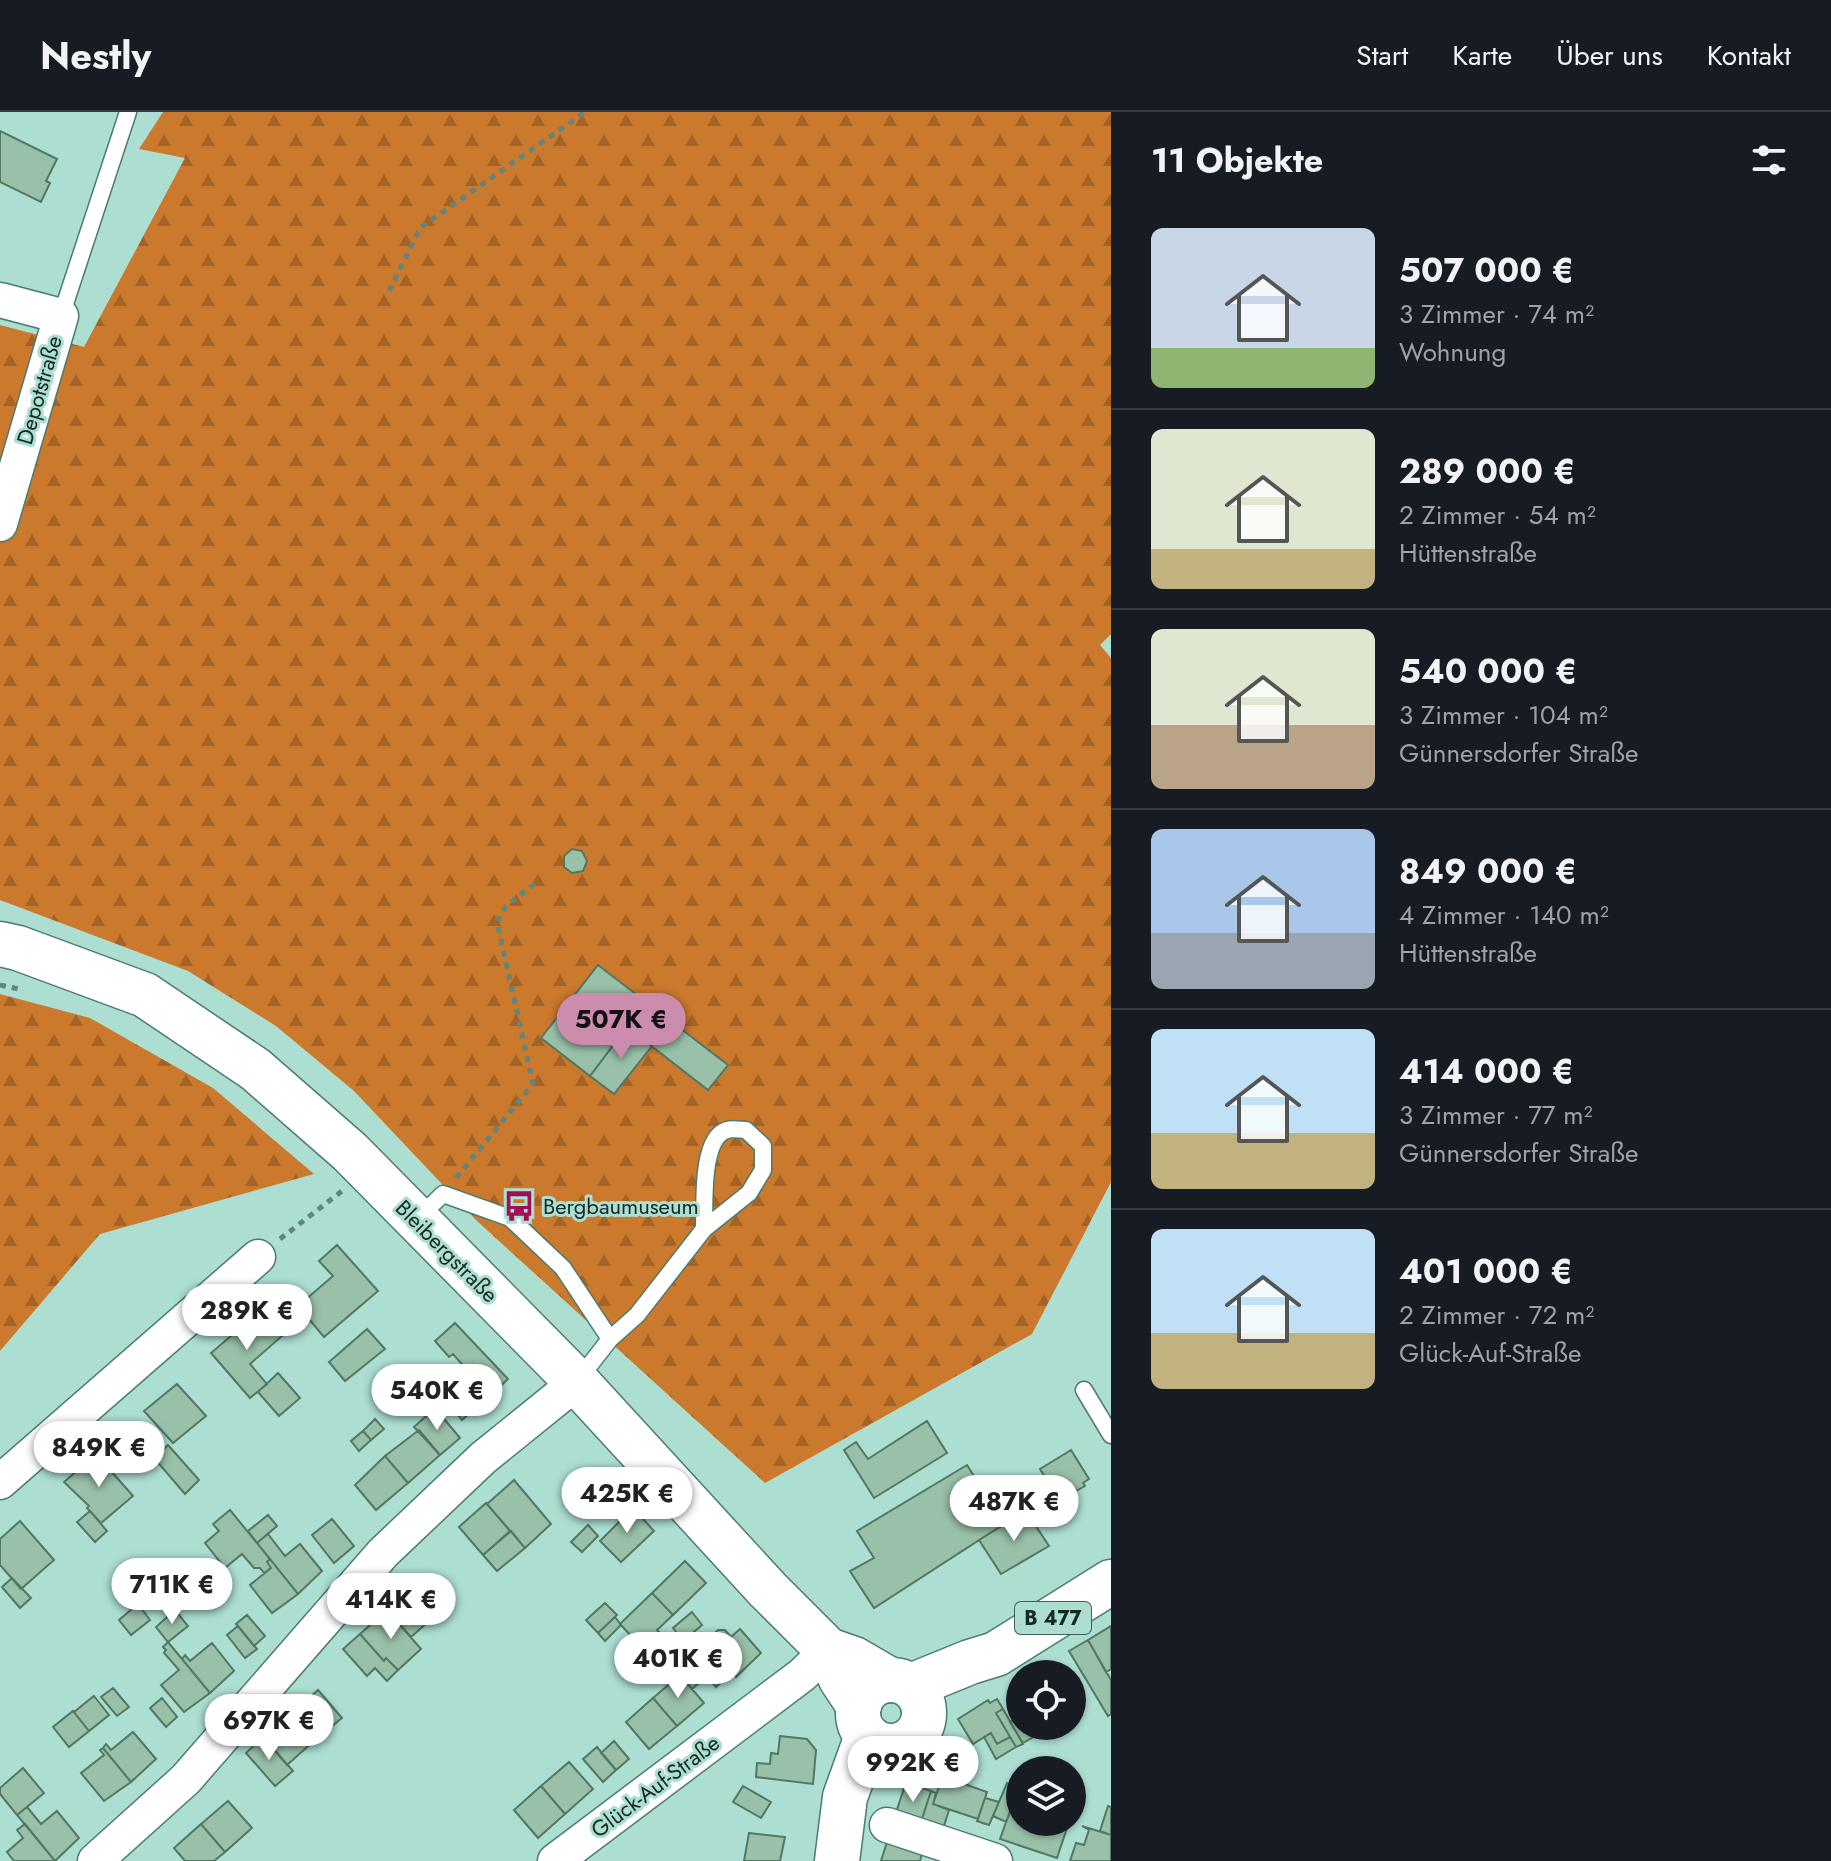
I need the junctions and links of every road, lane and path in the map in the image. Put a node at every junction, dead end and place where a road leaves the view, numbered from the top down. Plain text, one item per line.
1 (128, 112) edge
2 (585, 112) edge
3 (389, 291) dead end
4 (0, 300) edge
5 (61, 316) junction
6 (0, 524) edge
7 (537, 882) dead end
8 (0, 944) edge
9 (368, 1171) junction
10 (430, 1207) junction
11 (704, 1229) junction
12 (258, 1257) joint
13 (610, 1339) junction
14 (577, 1382) junction
15 (1084, 1390) dead end
16 (1111, 1435) edge
17 (0, 1482) edge
18 (1111, 1582) edge
19 (828, 1650) junction
20 (892, 1712) junction
21 (887, 1825) dead end
22 (839, 1848) edge
23 (95, 1861) edge
24 (555, 1861) edge
25 (995, 1861) edge

1 - 5 lane
2 - 3 path
4 - 5 street, Depotstraße
5 - 6 street, Depotstraße
7 - 10 path
8 - 9 street, Bleibergstraße
9 - 10 street, Bleibergstraße
9 - 12 path
10 - 13 lane
10 - 14 street, Bleibergstraße
11 - 11 lane
11 - 13 lane
12 - 17 street
13 - 14 lane
14 - 19 street, Bleibergstraße
14 - 23 street
15 - 16 lane
18 - 20 street, B 477
19 - 20 street, Bleibergstraße
19 - 24 street, Glück-Auf-Straße
20 - 22 street
21 - 25 street

